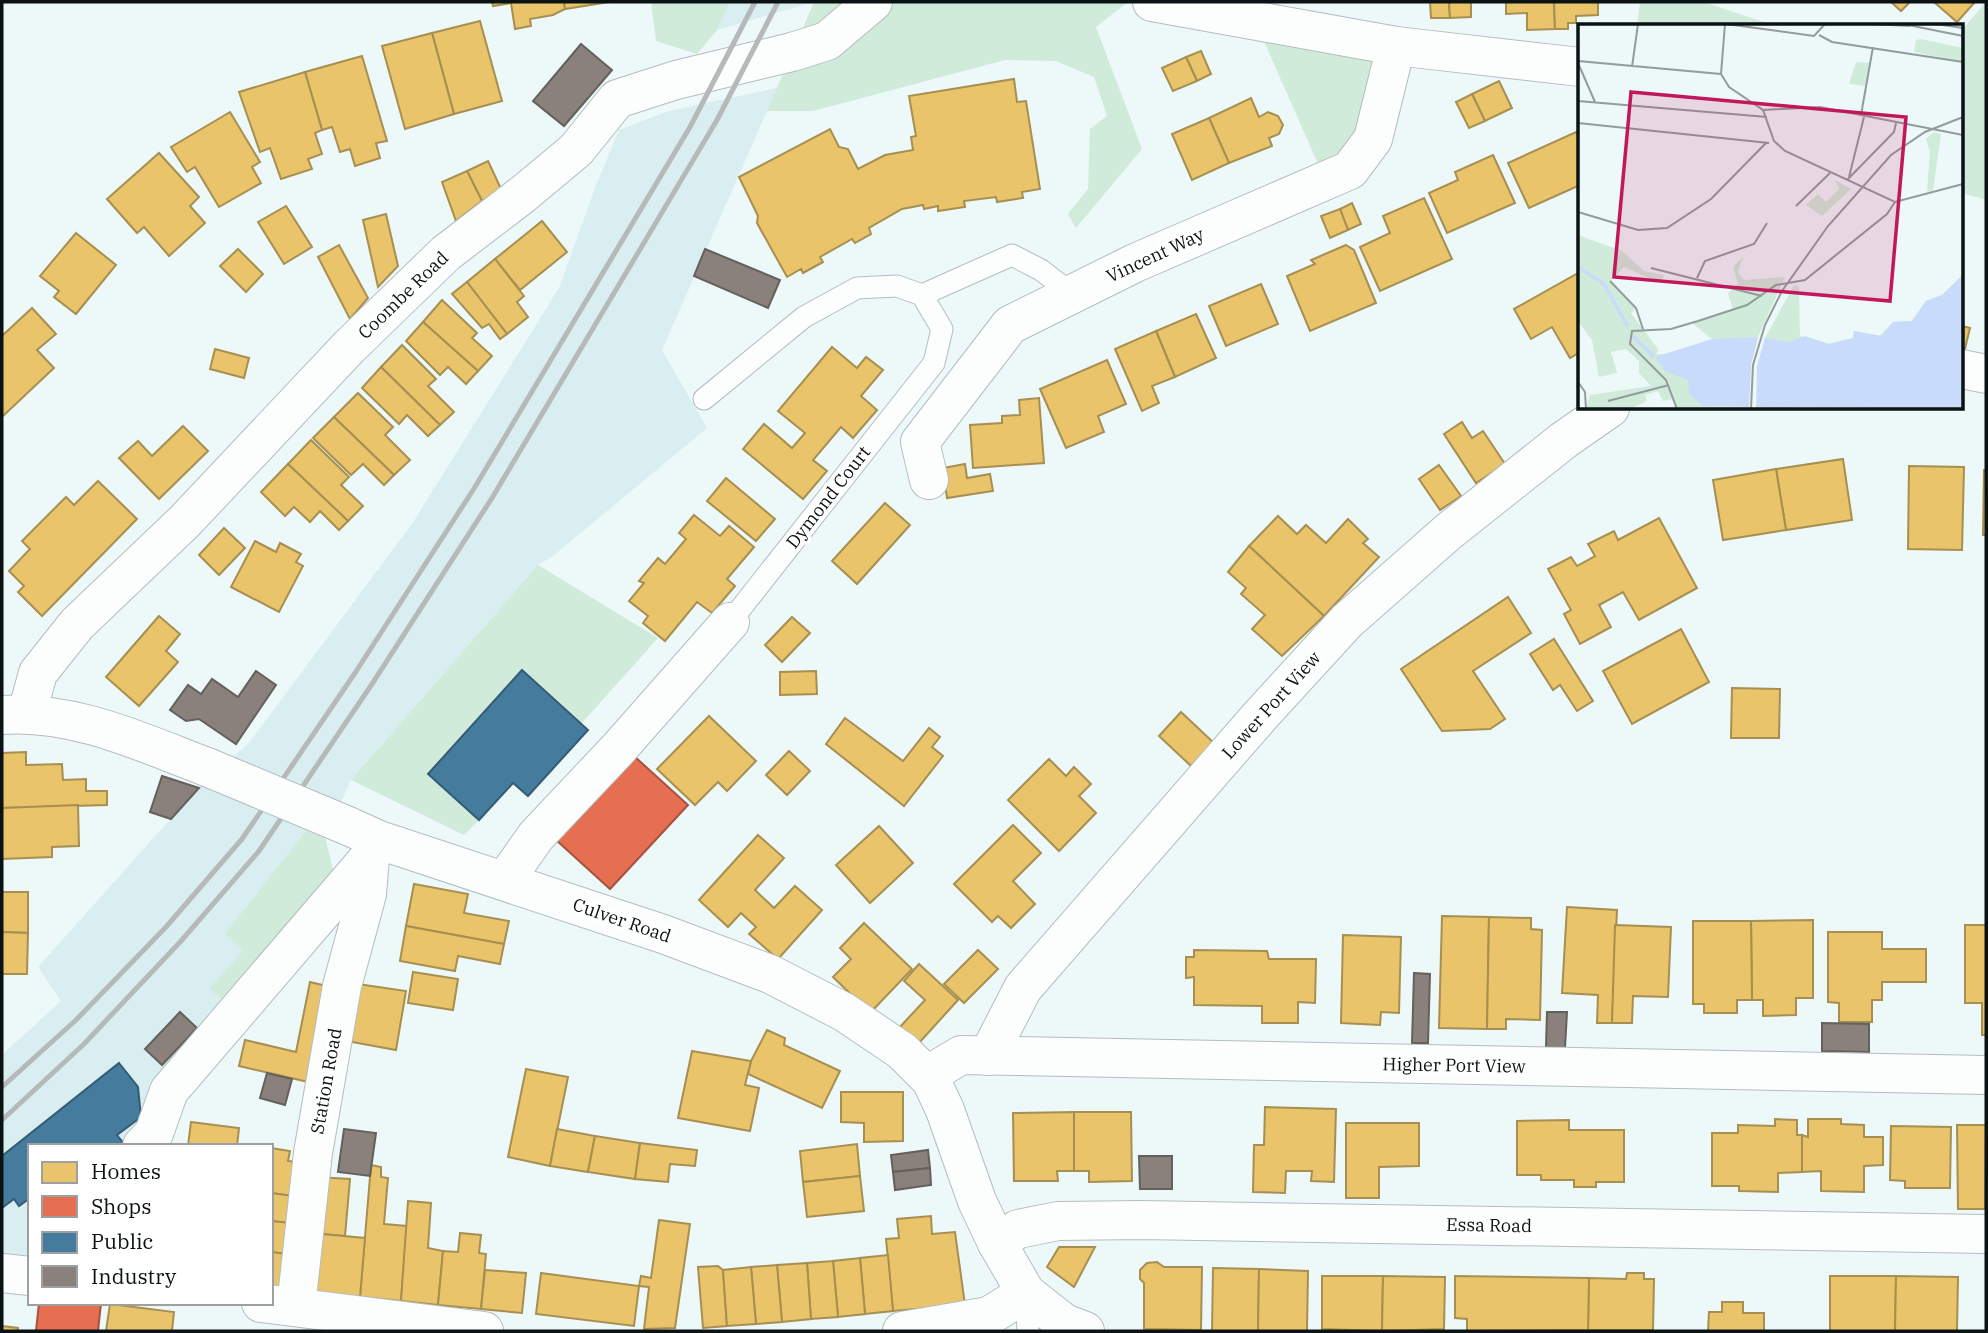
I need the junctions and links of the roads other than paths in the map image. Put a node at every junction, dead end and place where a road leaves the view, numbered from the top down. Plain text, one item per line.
1 (873, 2) edge
2 (1152, 2) edge
3 (1396, 46) junction
4 (1578, 67) edge
5 (1072, 294) junction
6 (922, 295) junction
7 (1964, 369) edge
8 (1986, 374) edge
9 (704, 399) dead end
10 (1606, 410) edge
11 (929, 480) dead end
12 (730, 622) joint
13 (14, 714) edge
14 (366, 842) junction
15 (505, 880) junction
16 (989, 1056) junction
17 (928, 1075) junction
18 (1986, 1075) edge
19 (144, 1144) edge
20 (1986, 1234) edge
21 (996, 1243) junction
22 (2, 1273) edge
23 (28, 1276) edge
24 (1026, 1293) junction
25 (300, 1314) edge
26 (484, 1331) edge
27 (902, 1331) edge
28 (1028, 1331) edge
29 (1085, 1331) edge

1 - 13 street, Coombe Road
2 - 3 street
3 - 4 street
3 - 5 street, Vincent Way
5 - 6 lane
5 - 11 street, Vincent Way
6 - 9 lane
6 - 12 lane, Dymond Court
7 - 8 street
10 - 16 street, Lower Port View
12 - 15 street, Dymond Court
13 - 14 street, Culver Road, bridge
14 - 15 street, Culver Road
14 - 19 street
14 - 25 street, Station Road
15 - 17 street, Culver Road
16 - 17 street, Higher Port View
16 - 18 street, Higher Port View
17 - 21 street, Culver Road
20 - 21 street, Essa Road
21 - 24 street, Culver Road
22 - 23 street
24 - 27 street
24 - 28 lane
24 - 29 street, Culver Road
25 - 26 street

